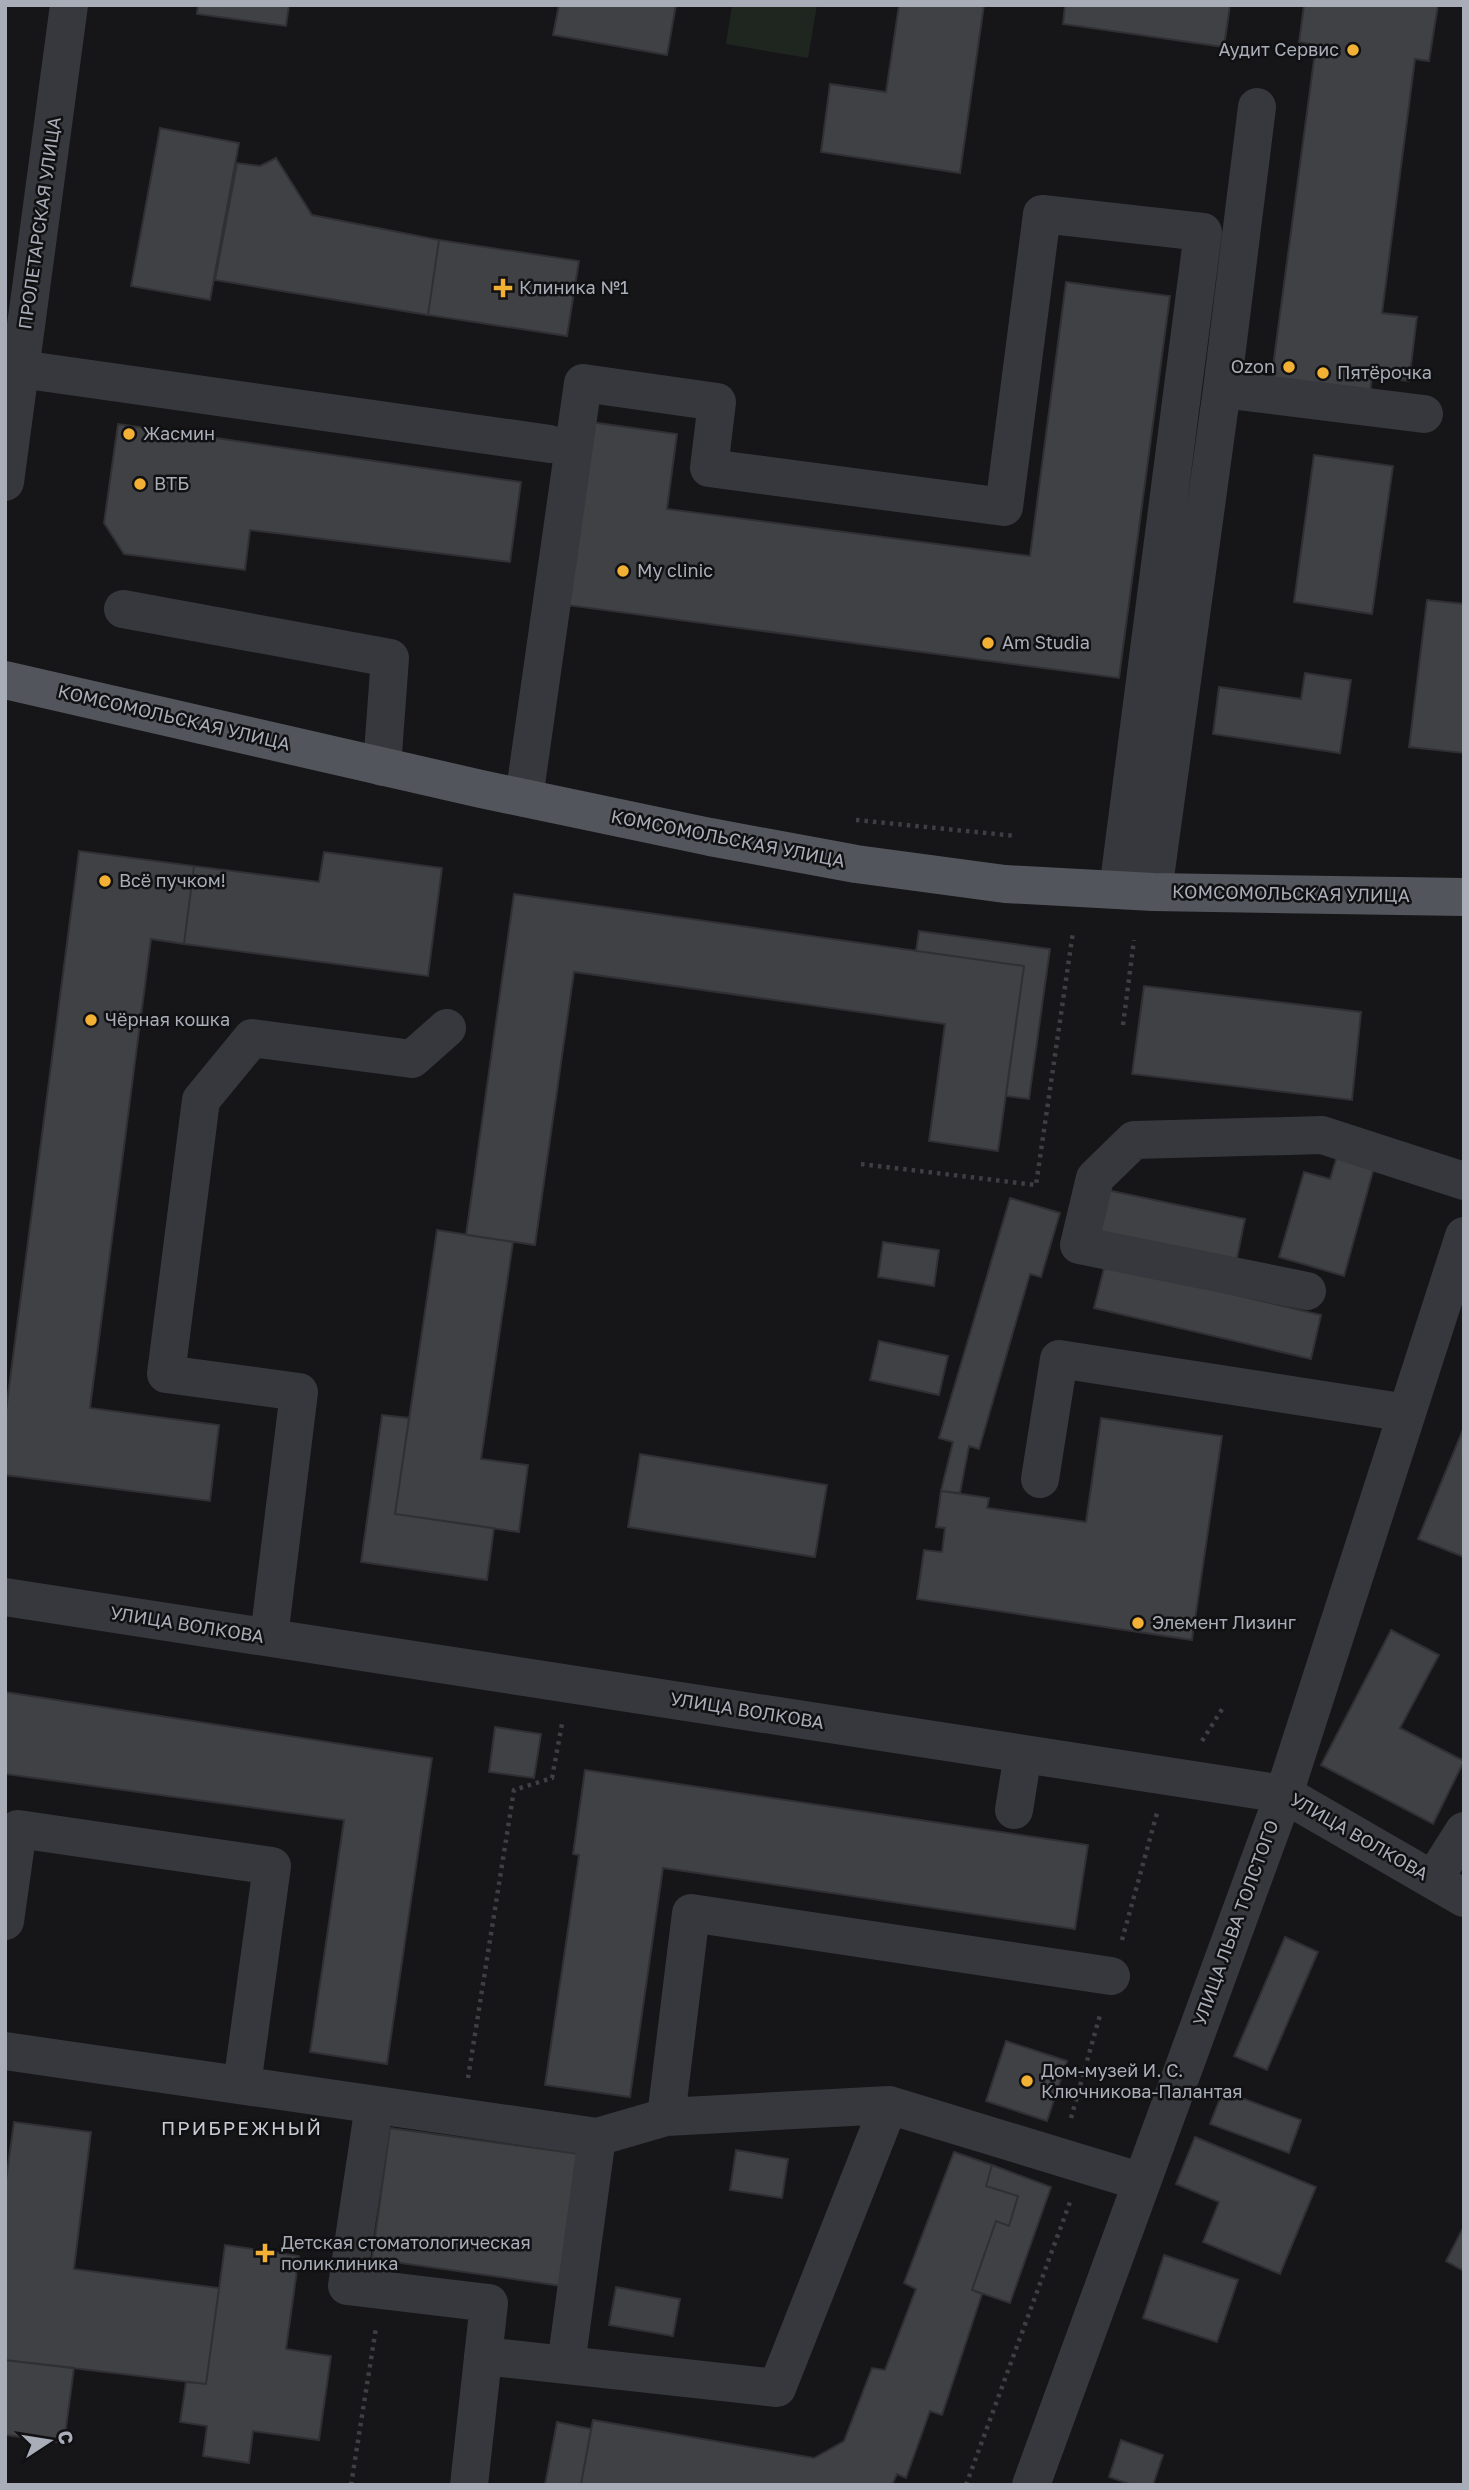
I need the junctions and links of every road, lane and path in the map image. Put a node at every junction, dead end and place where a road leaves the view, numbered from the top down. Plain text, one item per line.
1 (69, 5) edge
2 (1257, 107) dead end
3 (20, 369) junction
4 (1223, 389) junction
5 (1424, 414) dead end
6 (550, 444) dead end
7 (5, 482) edge
8 (123, 609) dead end
9 (5, 680) edge
10 (382, 767) junction
11 (524, 798) junction
12 (1136, 891) junction
13 (1464, 897) edge
14 (1073, 932) dead end
15 (1134, 940) dead end
16 (1123, 1025) dead end
17 (447, 1028) dead end
18 (861, 1164) dead end
19 (1464, 1181) edge
20 (1464, 1236) edge
21 (1307, 1291) dead end
22 (1406, 1413) junction
23 (1040, 1479) dead end
24 (5, 1597) edge
25 (269, 1637) junction
26 (1023, 1754) junction
27 (514, 1790) dead end
28 (1284, 1794) junction
29 (1014, 1811) dead end
30 (1464, 1831) edge
31 (1448, 1889) edge
32 (5, 1921) edge
33 (1111, 1976) dead end
34 (5, 2051) edge
35 (242, 2085) junction
36 (374, 2105) junction
37 (890, 2105) junction
38 (462, 2117) junction
39 (666, 2117) junction
40 (597, 2137) junction
41 (1084, 2165) junction
42 (1142, 2182) junction
43 (383, 2290) junction
44 (483, 2356) junction
45 (566, 2365) junction
46 (351, 2485) edge
47 (469, 2485) edge
48 (966, 2485) edge
49 (1031, 2485) edge

1 - 3 street, ПРОЛЕТАРСКАЯ УЛИЦА
2 - 4 street
3 - 6 street
3 - 7 street, ПРОЛЕТАРСКАЯ УЛИЦА
4 - 5 street
4 - 12 street
8 - 10 street
9 - 10 main road, КОМСОМОЛЬСКАЯ УЛИЦА
10 - 11 main road, КОМСОМОЛЬСКАЯ УЛИЦА
11 - 12 main road, КОМСОМОЛЬСКАЯ УЛИЦА
11 - 12 street
12 - 13 main road, КОМСОМОЛЬСКАЯ УЛИЦА
14 - 18 path
15 - 16 path
17 - 25 street
19 - 21 street
20 - 22 street, УЛИЦА ЛЬВА ТОЛСТОГО
22 - 23 street
22 - 28 street, УЛИЦА ЛЬВА ТОЛСТОГО
24 - 25 street, УЛИЦА ВОЛКОВА
25 - 26 street, УЛИЦА ВОЛКОВА
26 - 28 street, УЛИЦА ВОЛКОВА
26 - 29 street
27 - 38 path
28 - 31 street, УЛИЦА ВОЛКОВА
28 - 42 street, УЛИЦА ЛЬВА ТОЛСТОГО
30 - 31 street
32 - 35 street
33 - 39 street
34 - 35 street
35 - 36 street
36 - 38 street
36 - 43 street
37 - 39 street
37 - 41 street
37 - 45 street
38 - 40 street
39 - 40 street
40 - 45 street
41 - 42 street
41 - 48 path
42 - 49 street, УЛИЦА ЛЬВА ТОЛСТОГО
43 - 44 street
43 - 46 path
44 - 45 street
44 - 47 street

